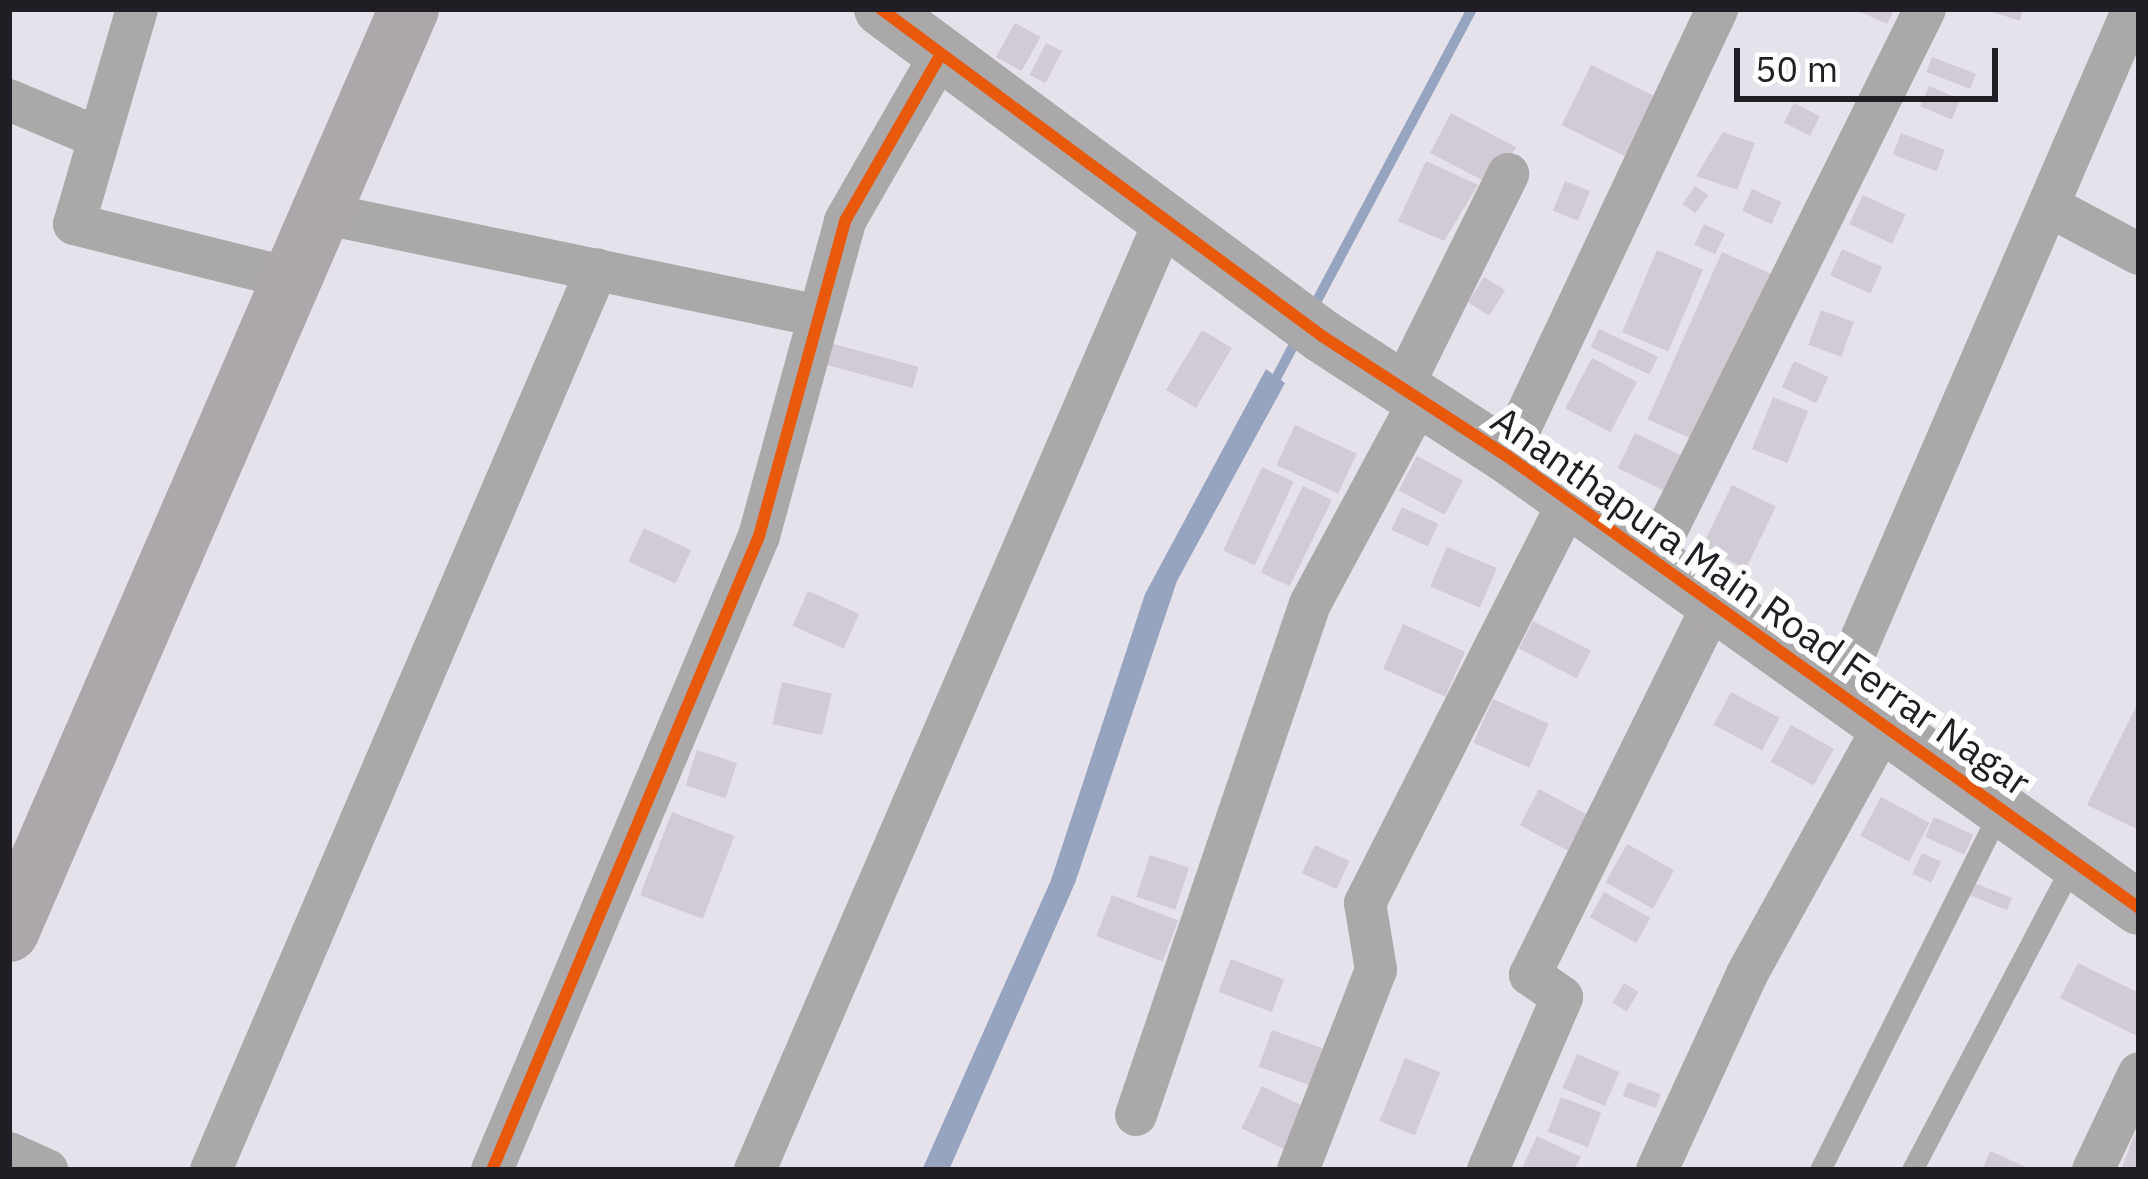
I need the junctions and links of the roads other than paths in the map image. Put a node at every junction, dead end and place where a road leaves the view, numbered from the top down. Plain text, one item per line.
1 (137, 9) edge
2 (410, 9) edge
3 (881, 9) edge
4 (1717, 9) edge
5 (1925, 9) edge
6 (2132, 9) edge
7 (940, 56) junction
8 (9, 100) edge
9 (97, 137) junction
10 (1508, 174) dead end
11 (2049, 206) junction
12 (326, 214) junction
13 (1164, 222) junction
14 (2139, 254) edge
15 (597, 269) junction
16 (297, 280) junction
17 (819, 316) junction
18 (1411, 394) junction
19 (1507, 456) junction
20 (1569, 501) junction
21 (1651, 562) junction
22 (1713, 605) junction
23 (1838, 692) junction
24 (1885, 724) junction
25 (2002, 808) junction
26 (2074, 861) junction
27 (2139, 908) edge
28 (11, 925) edge
29 (2139, 1072) edge
30 (1136, 1115) dead end
31 (9, 1153) edge
32 (47, 1170) edge
33 (211, 1170) edge
34 (492, 1170) edge
35 (755, 1170) edge
36 (1298, 1170) edge
37 (1488, 1170) edge
38 (1657, 1170) edge
39 (1820, 1170) edge
40 (1912, 1170) edge
41 (2093, 1170) edge

1 - 9 street
2 - 12 main road
3 - 7 street, Ananthapura Main Road Ferrar Nagar
4 - 19 street
5 - 21 street
6 - 11 street
7 - 13 street, Ananthapura Main Road Ferrar Nagar
7 - 17 street
8 - 9 street
9 - 16 street
10 - 18 street
11 - 14 street
11 - 23 street
12 - 15 street
12 - 16 main road
13 - 18 street, Ananthapura Main Road Ferrar Nagar
13 - 35 street
15 - 17 street
15 - 33 street
16 - 28 main road
17 - 34 street
18 - 19 street, Ananthapura Main Road Ferrar Nagar
18 - 30 street
19 - 20 street, Ananthapura Main Road Ferrar Nagar
20 - 21 street, Ananthapura Main Road Ferrar Nagar
20 - 36 street
21 - 22 street, Ananthapura Main Road Ferrar Nagar
22 - 23 street, Ananthapura Main Road Ferrar Nagar
22 - 37 street
23 - 24 street, Ananthapura Main Road Ferrar Nagar
24 - 25 street, Ananthapura Main Road Ferrar Nagar
24 - 38 street
25 - 26 street, Ananthapura Main Road Ferrar Nagar
25 - 39 lane
26 - 27 street, Ananthapura Main Road Ferrar Nagar
26 - 40 lane
29 - 41 street
31 - 32 street

